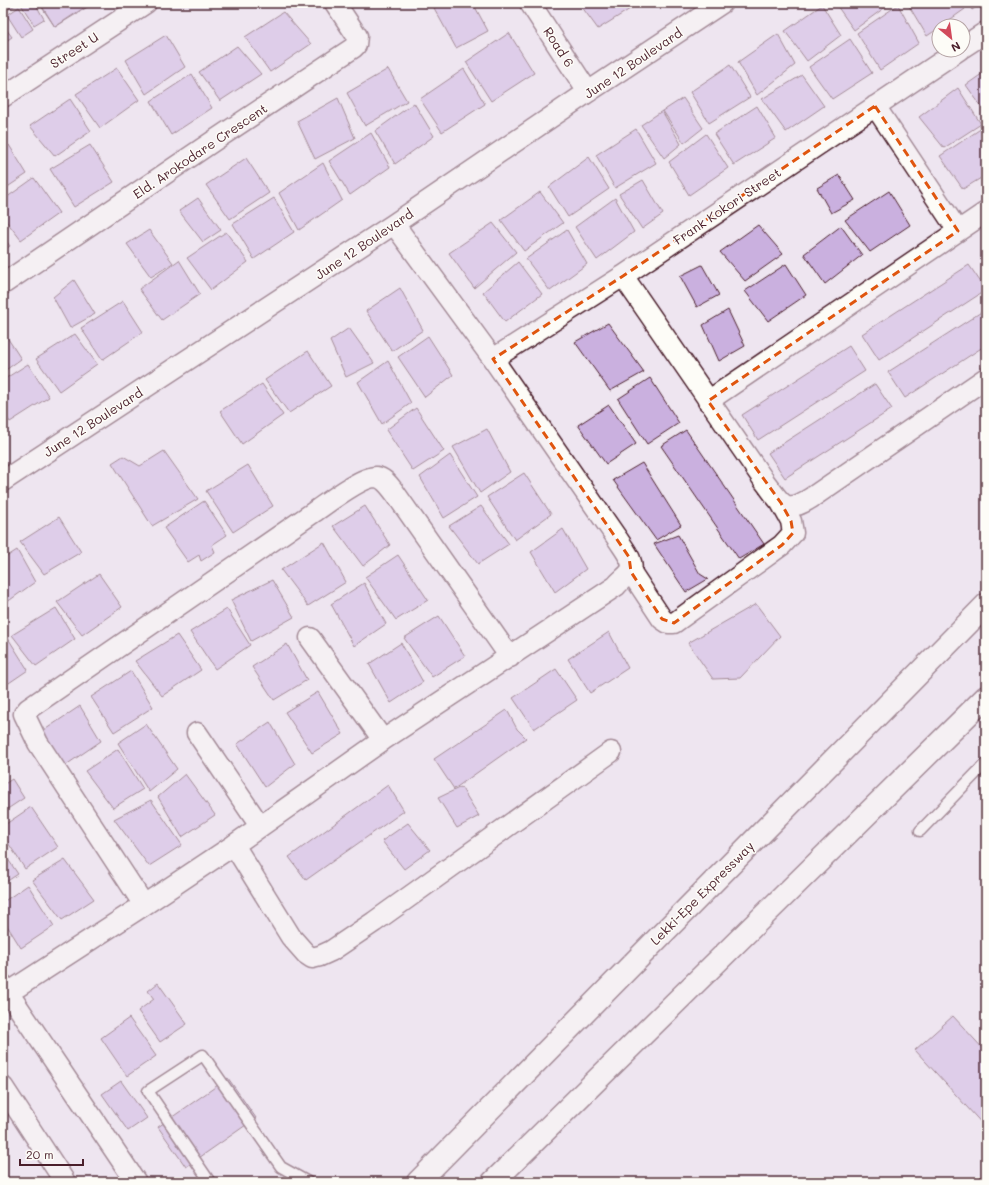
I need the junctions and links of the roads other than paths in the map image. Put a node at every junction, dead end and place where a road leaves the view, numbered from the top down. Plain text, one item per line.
1 (146, 3) edge
2 (336, 3) edge
3 (530, 3) edge
4 (722, 3) edge
5 (986, 32) edge
6 (971, 42) edge
7 (947, 58) edge
8 (588, 92) junction
9 (3, 97) edge
10 (875, 106) junction
11 (986, 212) edge
12 (394, 224) junction
13 (958, 231) junction
14 (623, 276) junction
15 (3, 284) edge
16 (493, 359) junction
17 (986, 378) edge
18 (708, 401) junction
19 (3, 481) edge
20 (781, 503) junction
21 (630, 572) junction
22 (986, 605) edge
23 (310, 638) dead end
24 (510, 657) junction
25 (986, 697) edge
26 (197, 733) dead end
27 (383, 740) junction
28 (611, 752) dead end
29 (986, 763) edge
30 (260, 826) junction
31 (920, 831) dead end
32 (234, 845) junction
33 (144, 905) junction
34 (6, 989) edge
35 (3, 1088) edge
36 (65, 1182) edge
37 (136, 1182) edge
38 (210, 1182) edge
39 (308, 1182) edge
40 (418, 1182) edge
41 (493, 1182) edge

1 - 9 street, Street U
2 - 15 street, Eld. Arokodare Crescent
3 - 8 street, Road 6
4 - 8 street, June 12 Boulevard
5 - 6 street
7 - 10 street, Frank Kokori Street
8 - 12 street, June 12 Boulevard
10 - 13 street
10 - 14 street, Frank Kokori Street
11 - 13 street
12 - 16 street
12 - 19 street, June 12 Boulevard
13 - 18 street
14 - 16 street, Frank Kokori Street
14 - 18 street
16 - 21 street
17 - 20 street
18 - 20 street
20 - 21 street
21 - 24 street
22 - 40 highway, Lekki-Epe Expressway
23 - 27 street
24 - 27 street
24 - 33 street
25 - 41 highway
26 - 30 street
27 - 30 street
28 - 32 street
29 - 31 lane
30 - 32 street
32 - 33 street
33 - 34 street
34 - 37 street
35 - 36 street
38 - 39 lane

